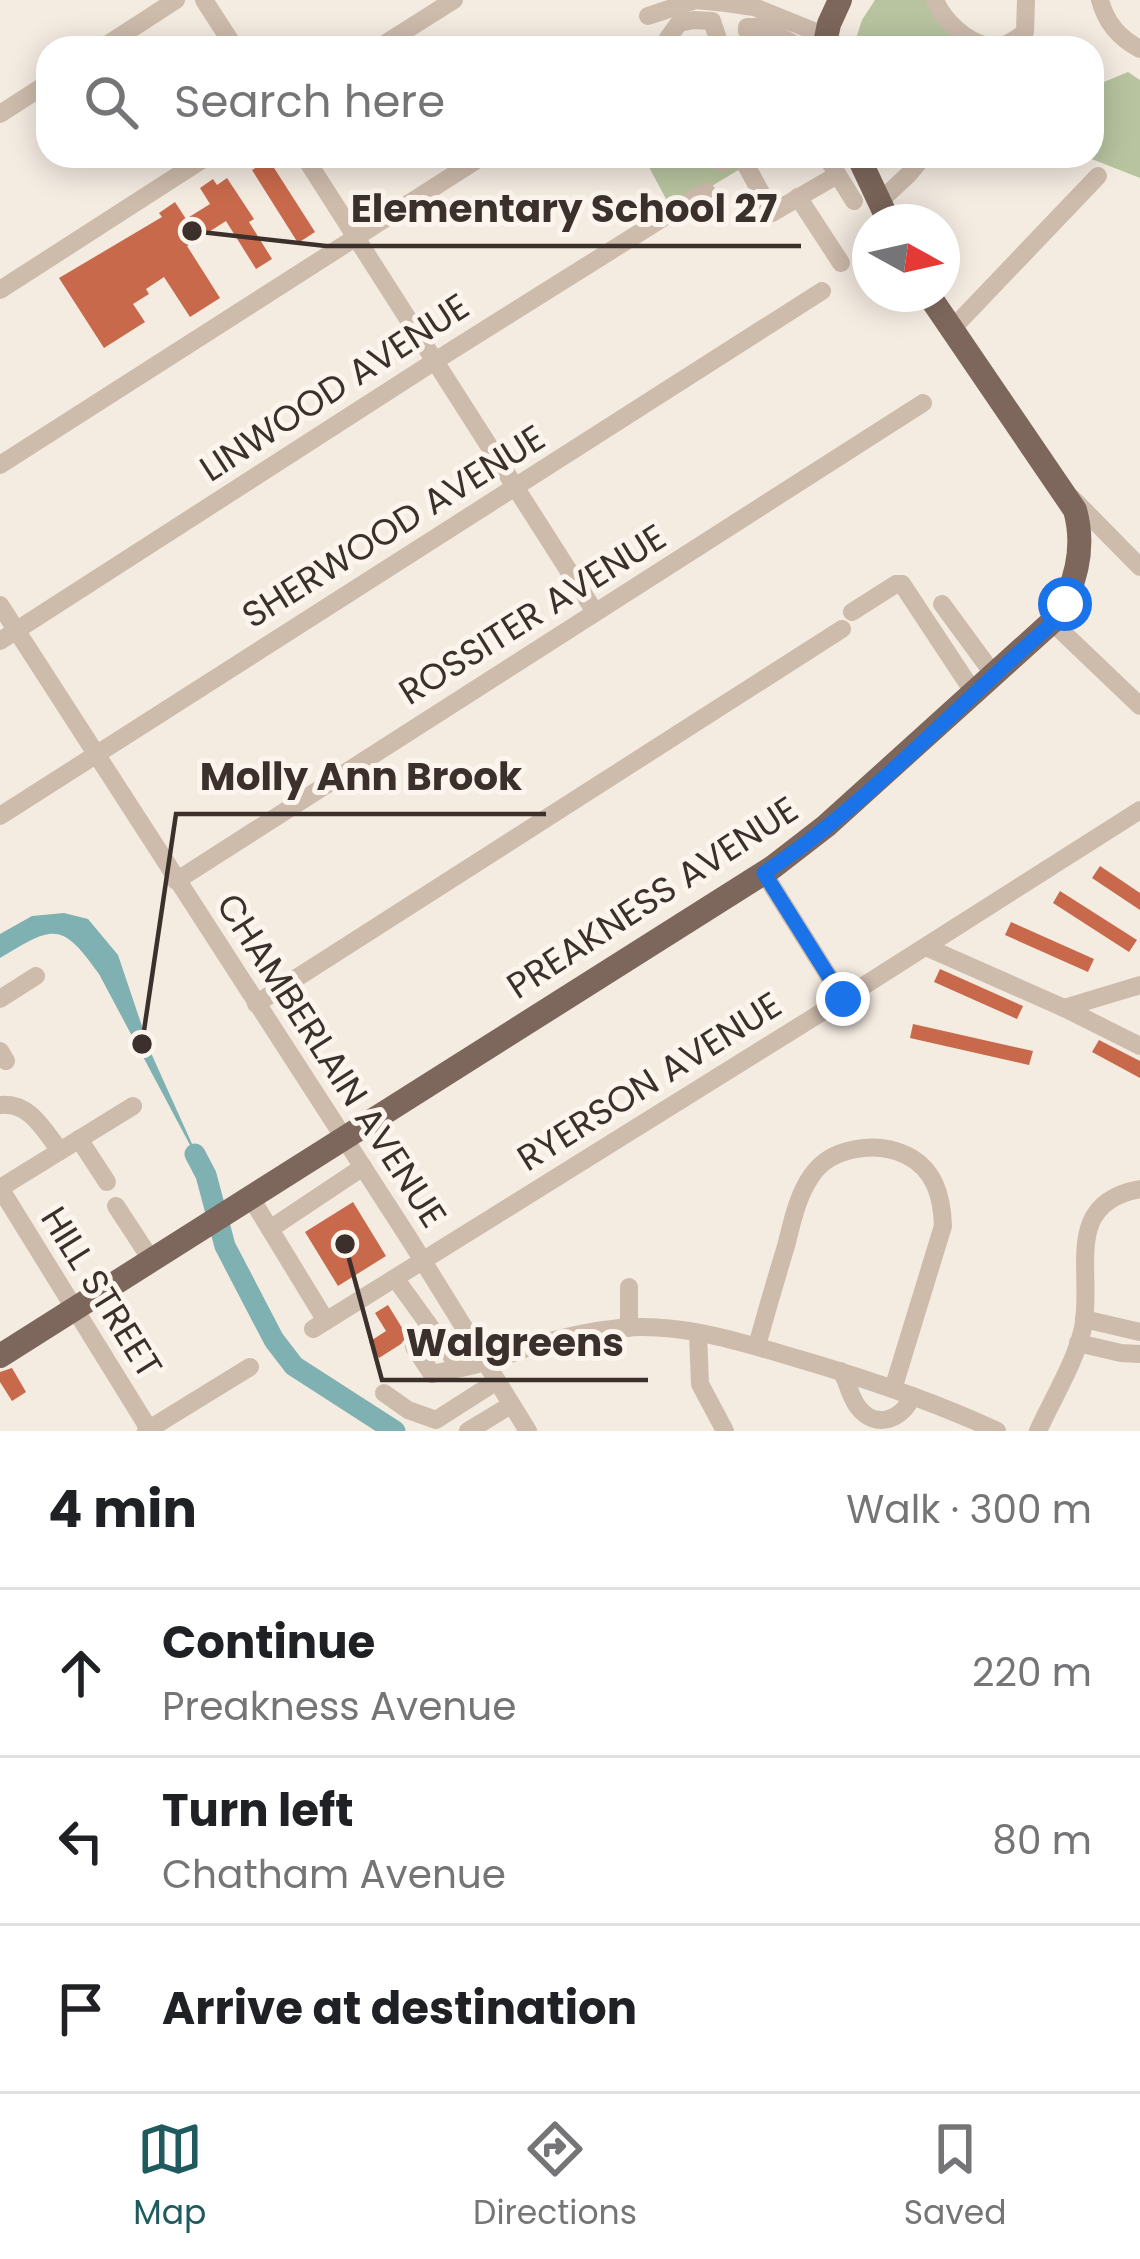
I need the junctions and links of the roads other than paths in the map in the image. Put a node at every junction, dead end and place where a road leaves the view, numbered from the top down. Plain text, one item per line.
1 (176, 0) edge
2 (204, 0) edge
3 (454, 0) edge
4 (840, 0) edge
5 (935, 0) edge
6 (1026, 0) edge
7 (1100, 0) edge
8 (648, 16) dead end
9 (120, 36) edge
10 (227, 36) edge
11 (397, 36) edge
12 (669, 36) edge
13 (718, 36) edge
14 (750, 36) edge
15 (779, 36) edge
16 (814, 36) edge
17 (827, 36) edge
18 (970, 36) edge
19 (1027, 36) edge
20 (1140, 49) edge
21 (36, 91) edge
22 (0, 114) edge
23 (189, 168) edge
24 (312, 168) edge
25 (464, 168) edge
26 (746, 168) edge
27 (833, 168) edge
28 (862, 168) edge
29 (914, 168) edge
30 (837, 175) junction
31 (1098, 176) dead end
32 (706, 191) dead end
33 (798, 197) junction
34 (869, 204) edge
35 (872, 204) edge
36 (879, 204) edge
37 (356, 238) junction
38 (841, 263) dead end
39 (0, 290) edge
40 (822, 291) dead end
41 (940, 312) edge
42 (951, 330) junction
43 (435, 361) junction
44 (923, 404) dead end
45 (0, 465) edge
46 (1059, 485) junction
47 (515, 486) junction
48 (1136, 556) edge
49 (942, 604) dead end
50 (0, 605) edge
51 (595, 612) junction
52 (1052, 622) junction
53 (8, 636) edge
54 (994, 675) junction
55 (974, 693) junction
56 (1140, 706) edge
57 (95, 754) junction
58 (1140, 811) edge
59 (0, 815) edge
60 (764, 873) junction
61 (176, 881) junction
62 (926, 947) junction
63 (36, 976) dead end
64 (1140, 985) edge
65 (0, 999) edge
66 (843, 999) junction
67 (256, 1004) junction
68 (1064, 1008) junction
69 (1140, 1046) edge
70 (0, 1105) edge
71 (133, 1106) dead end
72 (79, 1139) junction
73 (344, 1139) junction
74 (60, 1151) junction
75 (363, 1167) junction
76 (107, 1182) dead end
77 (0, 1188) edge
78 (1140, 1189) edge
79 (240, 1203) junction
80 (116, 1206) dead end
81 (270, 1229) junction
82 (152, 1261) junction
83 (423, 1261) junction
84 (395, 1279) junction
85 (628, 1287) dead end
86 (444, 1295) junction
87 (75, 1310) junction
88 (419, 1310) junction
89 (1084, 1319) junction
90 (628, 1328) junction
91 (1140, 1332) edge
92 (698, 1334) junction
93 (1078, 1343) junction
94 (757, 1346) junction
95 (1140, 1354) edge
96 (0, 1356) edge
97 (250, 1366) dead end
98 (841, 1371) junction
99 (491, 1372) junction
100 (903, 1392) junction
101 (384, 1393) dead end
102 (511, 1405) junction
103 (147, 1430) edge
104 (467, 1431) edge
105 (528, 1431) edge
106 (725, 1431) edge
107 (997, 1431) edge
108 (1038, 1431) edge

1 - 9 street
2 - 10 street
3 - 11 street
4 - 17 main road
5 - 18 street
6 - 19 street
7 - 20 street
8 - 16 street
12 - 13 street
14 - 15 street
21 - 22 street
23 - 39 street
24 - 37 street
25 - 37 street
26 - 33 street
27 - 30 street
28 - 35 main road
29 - 36 street
30 - 33 street
30 - 34 street
31 - 42 street
32 - 43 street, LINWOOD AVENUE
33 - 38 street
37 - 43 street
37 - 45 street
40 - 47 street, SHERWOOD AVENUE
41 - 42 main road, PREAKNESS AVENUE
42 - 46 main road, PREAKNESS AVENUE
43 - 47 street
43 - 53 street, LINWOOD AVENUE
44 - 51 street, ROSSITER AVENUE
46 - 48 street
46 - 52 main road, PREAKNESS AVENUE
47 - 51 street
47 - 57 street, SHERWOOD AVENUE
49 - 54 street
50 - 53 street, CHAMBERLAIN AVENUE
51 - 61 street, ROSSITER AVENUE
52 - 54 main road, PREAKNESS AVENUE
52 - 56 street
53 - 57 street, CHAMBERLAIN AVENUE
54 - 55 main road, PREAKNESS AVENUE
55 - 60 main road, PREAKNESS AVENUE
55 - 67 street
57 - 59 street, SHERWOOD AVENUE
57 - 61 street, CHAMBERLAIN AVENUE
58 - 62 street, RYERSON AVENUE
60 - 66 street
60 - 73 main road, PREAKNESS AVENUE
61 - 67 street, CHAMBERLAIN AVENUE
62 - 66 street, RYERSON AVENUE
62 - 68 street
63 - 65 street
64 - 68 street
66 - 83 street, RYERSON AVENUE
67 - 73 street, CHAMBERLAIN AVENUE
68 - 69 street
70 - 74 street
71 - 72 street
72 - 74 street
72 - 76 street
73 - 75 street, CHAMBERLAIN AVENUE
73 - 79 main road, PREAKNESS AVENUE
74 - 77 street
75 - 81 street
75 - 83 street, CHAMBERLAIN AVENUE
77 - 87 street, HILL STREET
78 - 89 street
79 - 81 street
79 - 82 main road, PREAKNESS AVENUE
80 - 82 street
81 - 84 street, RYERSON AVENUE
82 - 87 main road, PREAKNESS AVENUE
83 - 84 street, RYERSON AVENUE
83 - 86 street, CHAMBERLAIN AVENUE
84 - 88 street
85 - 90 street
86 - 88 street
86 - 99 street, CHAMBERLAIN AVENUE
87 - 96 main road, PREAKNESS AVENUE
87 - 103 street, HILL STREET
88 - 99 street
89 - 91 street
89 - 93 street
90 - 92 street
90 - 99 street
92 - 94 street
92 - 106 street
93 - 95 street
93 - 108 street
94 - 98 street
94 - 100 street
97 - 103 street
98 - 100 street
98 - 100 street
99 - 101 street
99 - 102 street, CHAMBERLAIN AVENUE
100 - 107 street
102 - 104 street
102 - 105 street, CHAMBERLAIN AVENUE

